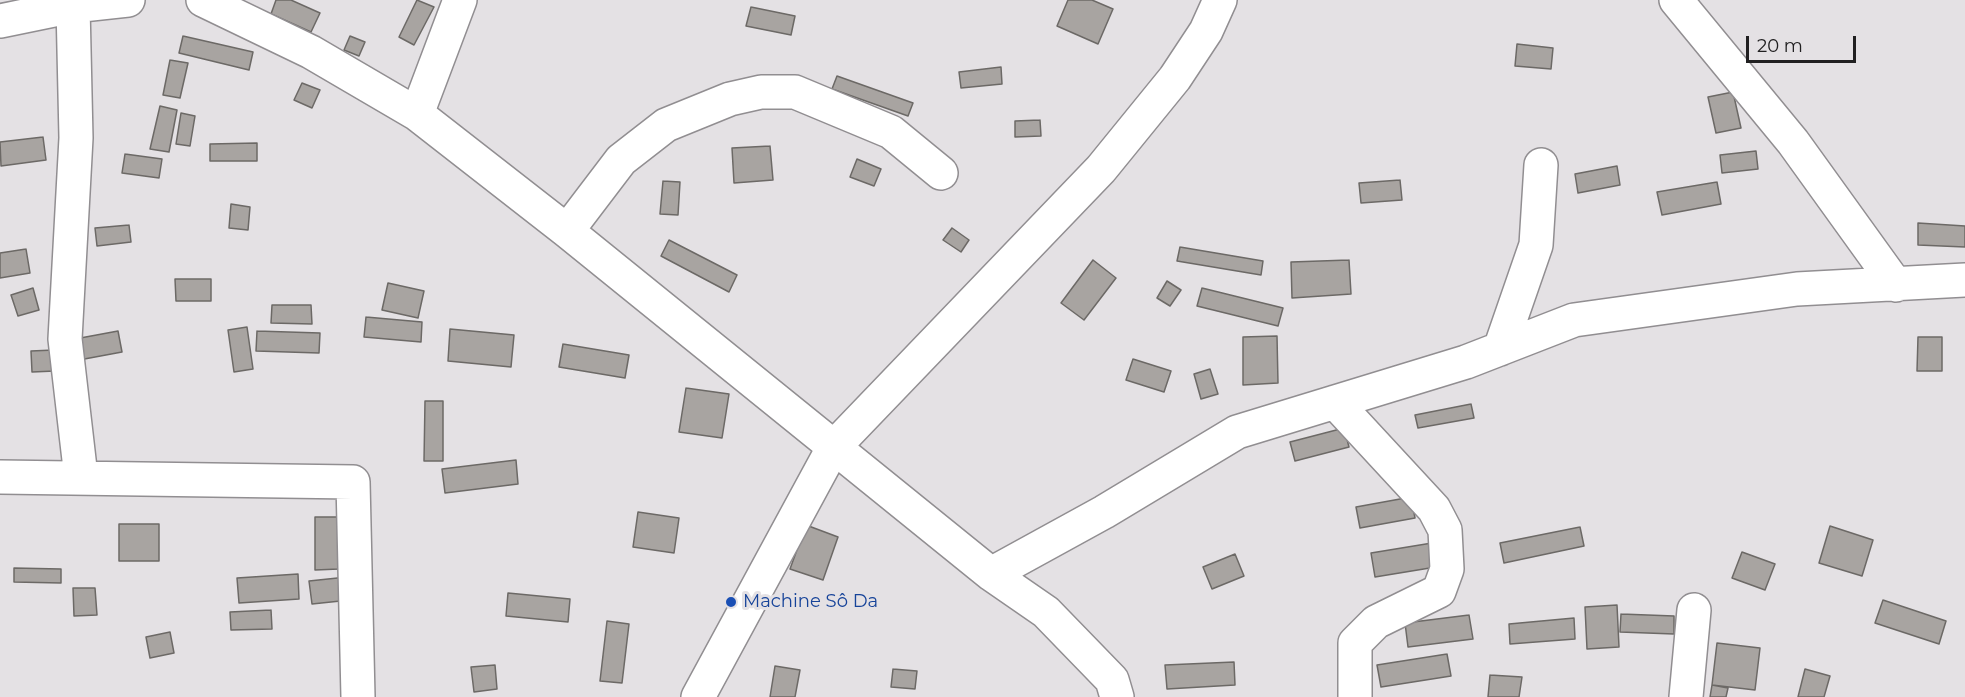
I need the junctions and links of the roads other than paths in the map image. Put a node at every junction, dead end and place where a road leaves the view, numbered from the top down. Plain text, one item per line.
1 (128, 0) edge
2 (203, 0) edge
3 (460, 0) edge
4 (1220, 0) edge
5 (1676, 0) edge
6 (73, 6) junction
7 (0, 21) edge
8 (417, 114) junction
9 (1540, 165) dead end
10 (941, 173) dead end
11 (567, 231) junction
12 (1965, 280) edge
13 (1896, 285) junction
14 (1500, 349) junction
15 (1335, 402) junction
16 (833, 448) junction
17 (0, 477) edge
18 (81, 477) junction
19 (991, 574) junction
20 (1694, 610) dead end
21 (358, 697) edge
22 (698, 697) edge
23 (1117, 697) edge
24 (1355, 697) edge
25 (1686, 697) edge

1 - 6 street
2 - 8 street
3 - 8 street
4 - 16 street
5 - 13 street
6 - 7 street
6 - 18 street
8 - 11 street
9 - 14 street
10 - 11 street
11 - 16 street
12 - 13 street
13 - 14 street
14 - 15 street
15 - 19 street
15 - 24 street
16 - 19 street
16 - 22 street
17 - 18 street
18 - 21 street
19 - 23 street
20 - 25 street

